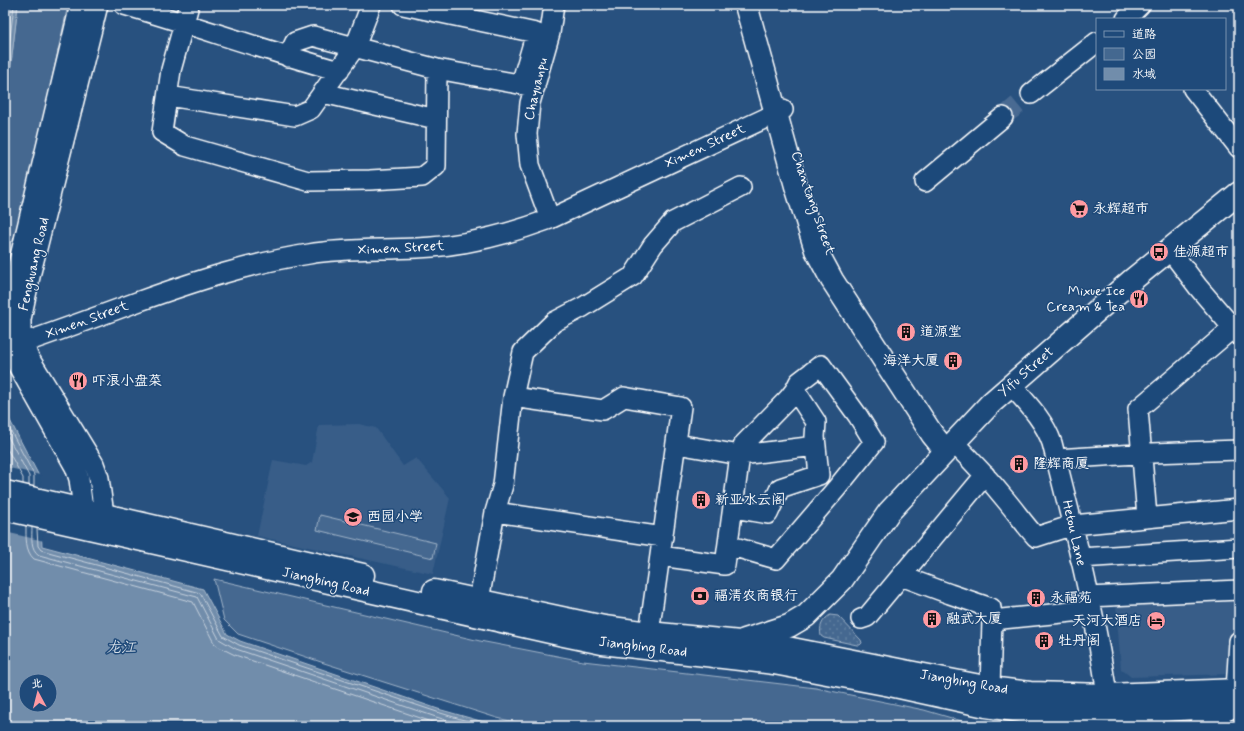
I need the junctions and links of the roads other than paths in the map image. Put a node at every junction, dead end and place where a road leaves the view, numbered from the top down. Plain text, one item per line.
1 (80, 5) edge
2 (98, 5) edge
3 (124, 5) edge
4 (371, 5) edge
5 (403, 5) edge
6 (554, 5) edge
7 (746, 5) edge
8 (755, 5) edge
9 (186, 14) edge
10 (1096, 43) edge
11 (355, 47) junction
12 (288, 57) junction
13 (437, 69) junction
14 (339, 71) junction
15 (528, 86) junction
16 (1194, 90) edge
17 (323, 93) junction
18 (1031, 94) tunnel mouth
19 (168, 96) junction
20 (780, 112) junction
21 (1003, 117) tunnel mouth
22 (436, 119) junction
23 (1239, 148) edge
24 (925, 182) dead end
25 (741, 186) dead end
26 (1239, 193) edge
27 (550, 219) junction
28 (1170, 250) junction
29 (1236, 331) edge
30 (12, 345) edge
31 (1011, 385) junction
32 (795, 390) junction
33 (513, 397) junction
34 (677, 444) junction
35 (816, 446) junction
36 (949, 446) junction
37 (1239, 450) edge
38 (1142, 453) junction
39 (740, 455) junction
40 (1056, 459) junction
41 (985, 475) junction
42 (5, 492) edge
43 (732, 508) junction
44 (1239, 508) edge
45 (5, 509) edge
46 (56, 512) junction
47 (494, 512) junction
48 (1147, 517) junction
49 (84, 519) junction
50 (106, 524) junction
51 (1073, 525) junction
52 (663, 537) junction
53 (728, 545) junction
54 (1239, 548) edge
55 (660, 556) junction
56 (1080, 558) junction
57 (901, 576) junction
58 (1239, 590) edge
59 (479, 600) junction
60 (1090, 603) junction
61 (861, 619) dead end
62 (992, 620) junction
63 (649, 633) junction
64 (1239, 641) edge
65 (740, 642) junction
66 (990, 688) junction
67 (1107, 695) junction
68 (1238, 697) edge
69 (1145, 710) edge
70 (1028, 712) junction
71 (1069, 726) edge
72 (1199, 726) edge

1 - 30 street, Fenghuang Road
2 - 30 street, Fenghuang Road
3 - 9 street
4 - 11 street
5 - 15 street
6 - 15 street, Chayuanpu
7 - 20 main road
8 - 20 main road, Chantang Street
9 - 12 street
9 - 19 street
10 - 18 street
11 - 12 street
11 - 13 street
11 - 14 street
12 - 14 street
13 - 15 street
13 - 22 street
14 - 17 street
15 - 27 street, Chayuanpu
16 - 23 street
17 - 19 street
17 - 22 street
19 - 22 street
20 - 27 street, Ximen Street
20 - 36 main road, Chantang Street
21 - 24 street
25 - 33 street
26 - 28 main road, Yifu Street
27 - 30 street, Ximen Street
28 - 29 street
28 - 31 main road, Yifu Street
29 - 38 street
30 - 49 street, Fenghuang Road
30 - 50 street, Fenghuang Road
31 - 36 main road, Yifu Street
31 - 40 street, Hetou Lane
32 - 35 street
32 - 39 street
32 - 53 street
33 - 34 street
33 - 47 street
34 - 39 street
34 - 52 street
35 - 39 street
35 - 43 street
36 - 41 street
36 - 65 main road, Yifu Street
37 - 38 street
38 - 40 street
38 - 48 street
39 - 43 street
40 - 51 street, Hetou Lane
41 - 51 street
41 - 57 street
42 - 46 main road
43 - 53 street
44 - 48 street
45 - 46 main road
46 - 49 main road, Jiangbing Road
47 - 52 street
47 - 59 street
48 - 51 street
49 - 50 main road, Jiangbing Road
50 - 59 main road, Jiangbing Road
50 - 70 main road, Jiangbing Road
51 - 56 street, Hetou Lane
52 - 55 street
53 - 55 street
54 - 56 street
55 - 63 street
56 - 60 street, Hetou Lane
57 - 61 street
57 - 62 street
58 - 60 street
59 - 63 main road, Jiangbing Road
60 - 62 street
60 - 67 street, Hetou Lane
62 - 66 street
63 - 65 main road, Jiangbing Road
64 - 68 street
65 - 66 main road, Jiangbing Road
66 - 67 main road, Jiangbing Road
67 - 69 main road, Jiangbing Road
68 - 69 main road, Jiangbing Road
68 - 72 street
69 - 70 main road, Jiangbing Road
70 - 71 street

